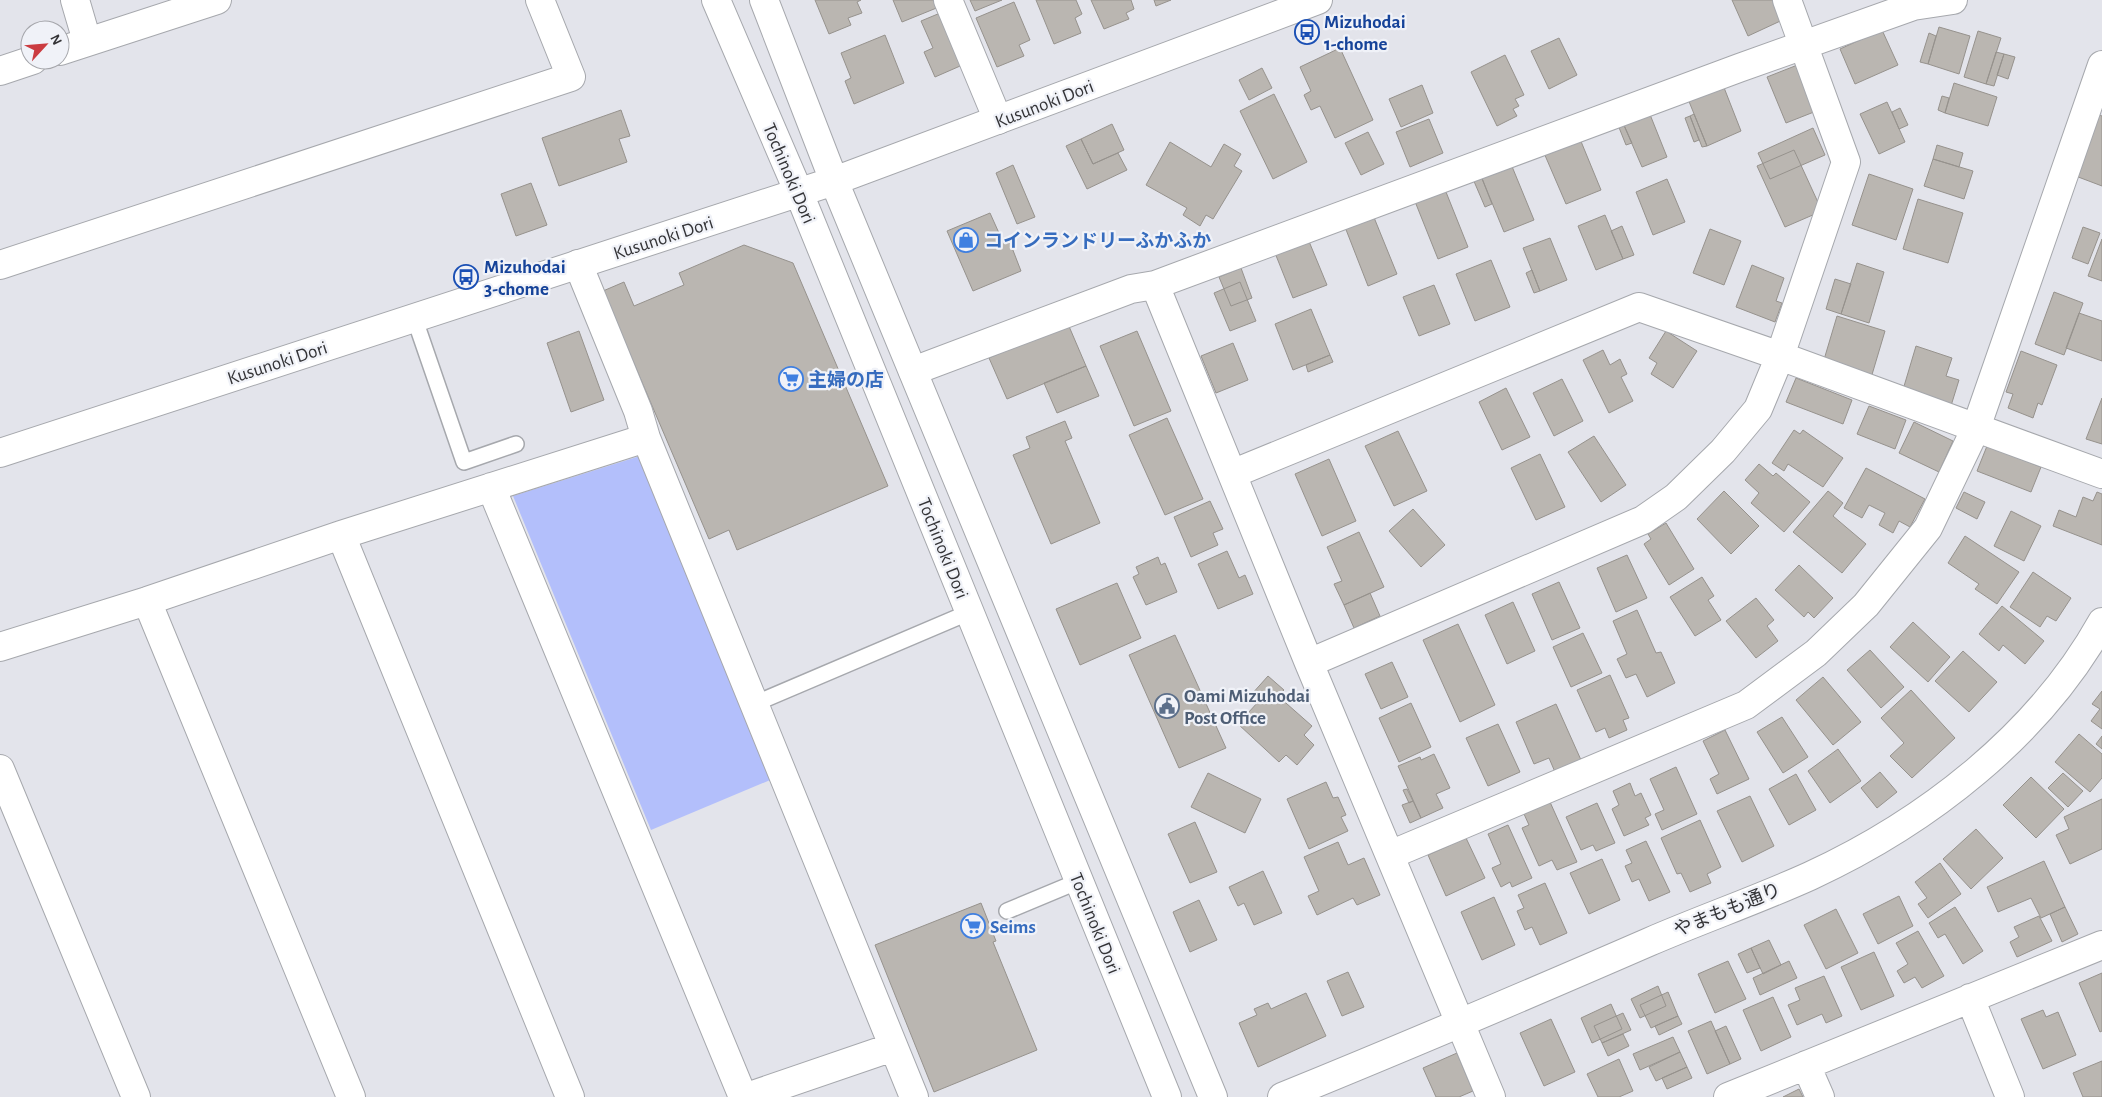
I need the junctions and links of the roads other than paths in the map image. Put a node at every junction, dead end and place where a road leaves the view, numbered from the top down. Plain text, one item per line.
1 (74, 0) edge
2 (217, 0) edge
3 (540, 0) edge
4 (716, 0) edge
5 (764, 0) edge
6 (948, 0) edge
7 (1318, 0) edge
8 (1787, 0) edge
9 (1953, 0) edge
10 (88, 41) junction
11 (1803, 45) junction
12 (70, 47) edge
13 (20, 64) edge
14 (2102, 65) edge
15 (0, 71) edge
16 (998, 120) junction
17 (834, 181) junction
18 (799, 193) junction
19 (578, 264) junction
20 (0, 265) edge
21 (1155, 285) junction
22 (414, 317) junction
23 (1780, 356) junction
24 (913, 371) junction
25 (1976, 428) junction
26 (646, 438) junction
27 (516, 444) dead end
28 (0, 453) edge
29 (1232, 474) junction
30 (2102, 474) edge
31 (491, 487) junction
32 (341, 535) junction
33 (147, 601) junction
34 (970, 612) junction
35 (2102, 622) edge
36 (0, 647) edge
37 (1309, 663) junction
38 (754, 704) junction
39 (0, 769) edge
40 (1390, 855) junction
41 (1079, 881) junction
42 (1007, 911) dead end
43 (2102, 945) edge
44 (1970, 998) junction
45 (1461, 1024) junction
46 (893, 1046) junction
47 (1806, 1065) junction
48 (136, 1097) edge
49 (351, 1097) edge
50 (570, 1097) edge
51 (743, 1097) edge
52 (747, 1097) edge
53 (914, 1097) edge
54 (1167, 1097) edge
55 (1213, 1097) edge
56 (1282, 1097) edge
57 (1491, 1097) edge
58 (1728, 1097) edge
59 (1820, 1097) edge
60 (2010, 1097) edge

1 - 10 street
2 - 10 street
3 - 20 street
4 - 18 street, Tochinoki Dori
5 - 17 street, Tochinoki Dori
6 - 16 street
7 - 16 street, Kusunoki Dori
8 - 11 street
9 - 11 street
10 - 12 street
11 - 21 street
11 - 23 street
13 - 15 street
14 - 25 street
16 - 17 street, Kusunoki Dori
17 - 18 street, Kusunoki Dori
17 - 24 street, Tochinoki Dori
18 - 19 street, Kusunoki Dori
18 - 34 street, Tochinoki Dori
19 - 22 street, Kusunoki Dori
19 - 26 street
21 - 24 street
21 - 29 street
22 - 27 lane
22 - 28 street, Kusunoki Dori
23 - 25 street
23 - 29 street
23 - 37 street
24 - 55 street, Tochinoki Dori
25 - 30 street
25 - 40 street
26 - 31 street
26 - 38 street
29 - 37 street
31 - 32 street
31 - 51 street
32 - 33 street
32 - 50 street
33 - 36 street
33 - 49 street
34 - 38 lane
34 - 41 street, Tochinoki Dori
35 - 45 street, やまもも通り
37 - 40 street
38 - 46 street
39 - 48 street
40 - 45 street
41 - 42 lane
41 - 54 street, Tochinoki Dori
43 - 44 street
44 - 47 street
44 - 60 street
45 - 56 street, やまもも通り
45 - 57 street
46 - 52 street
46 - 53 street
47 - 58 street
47 - 59 street

